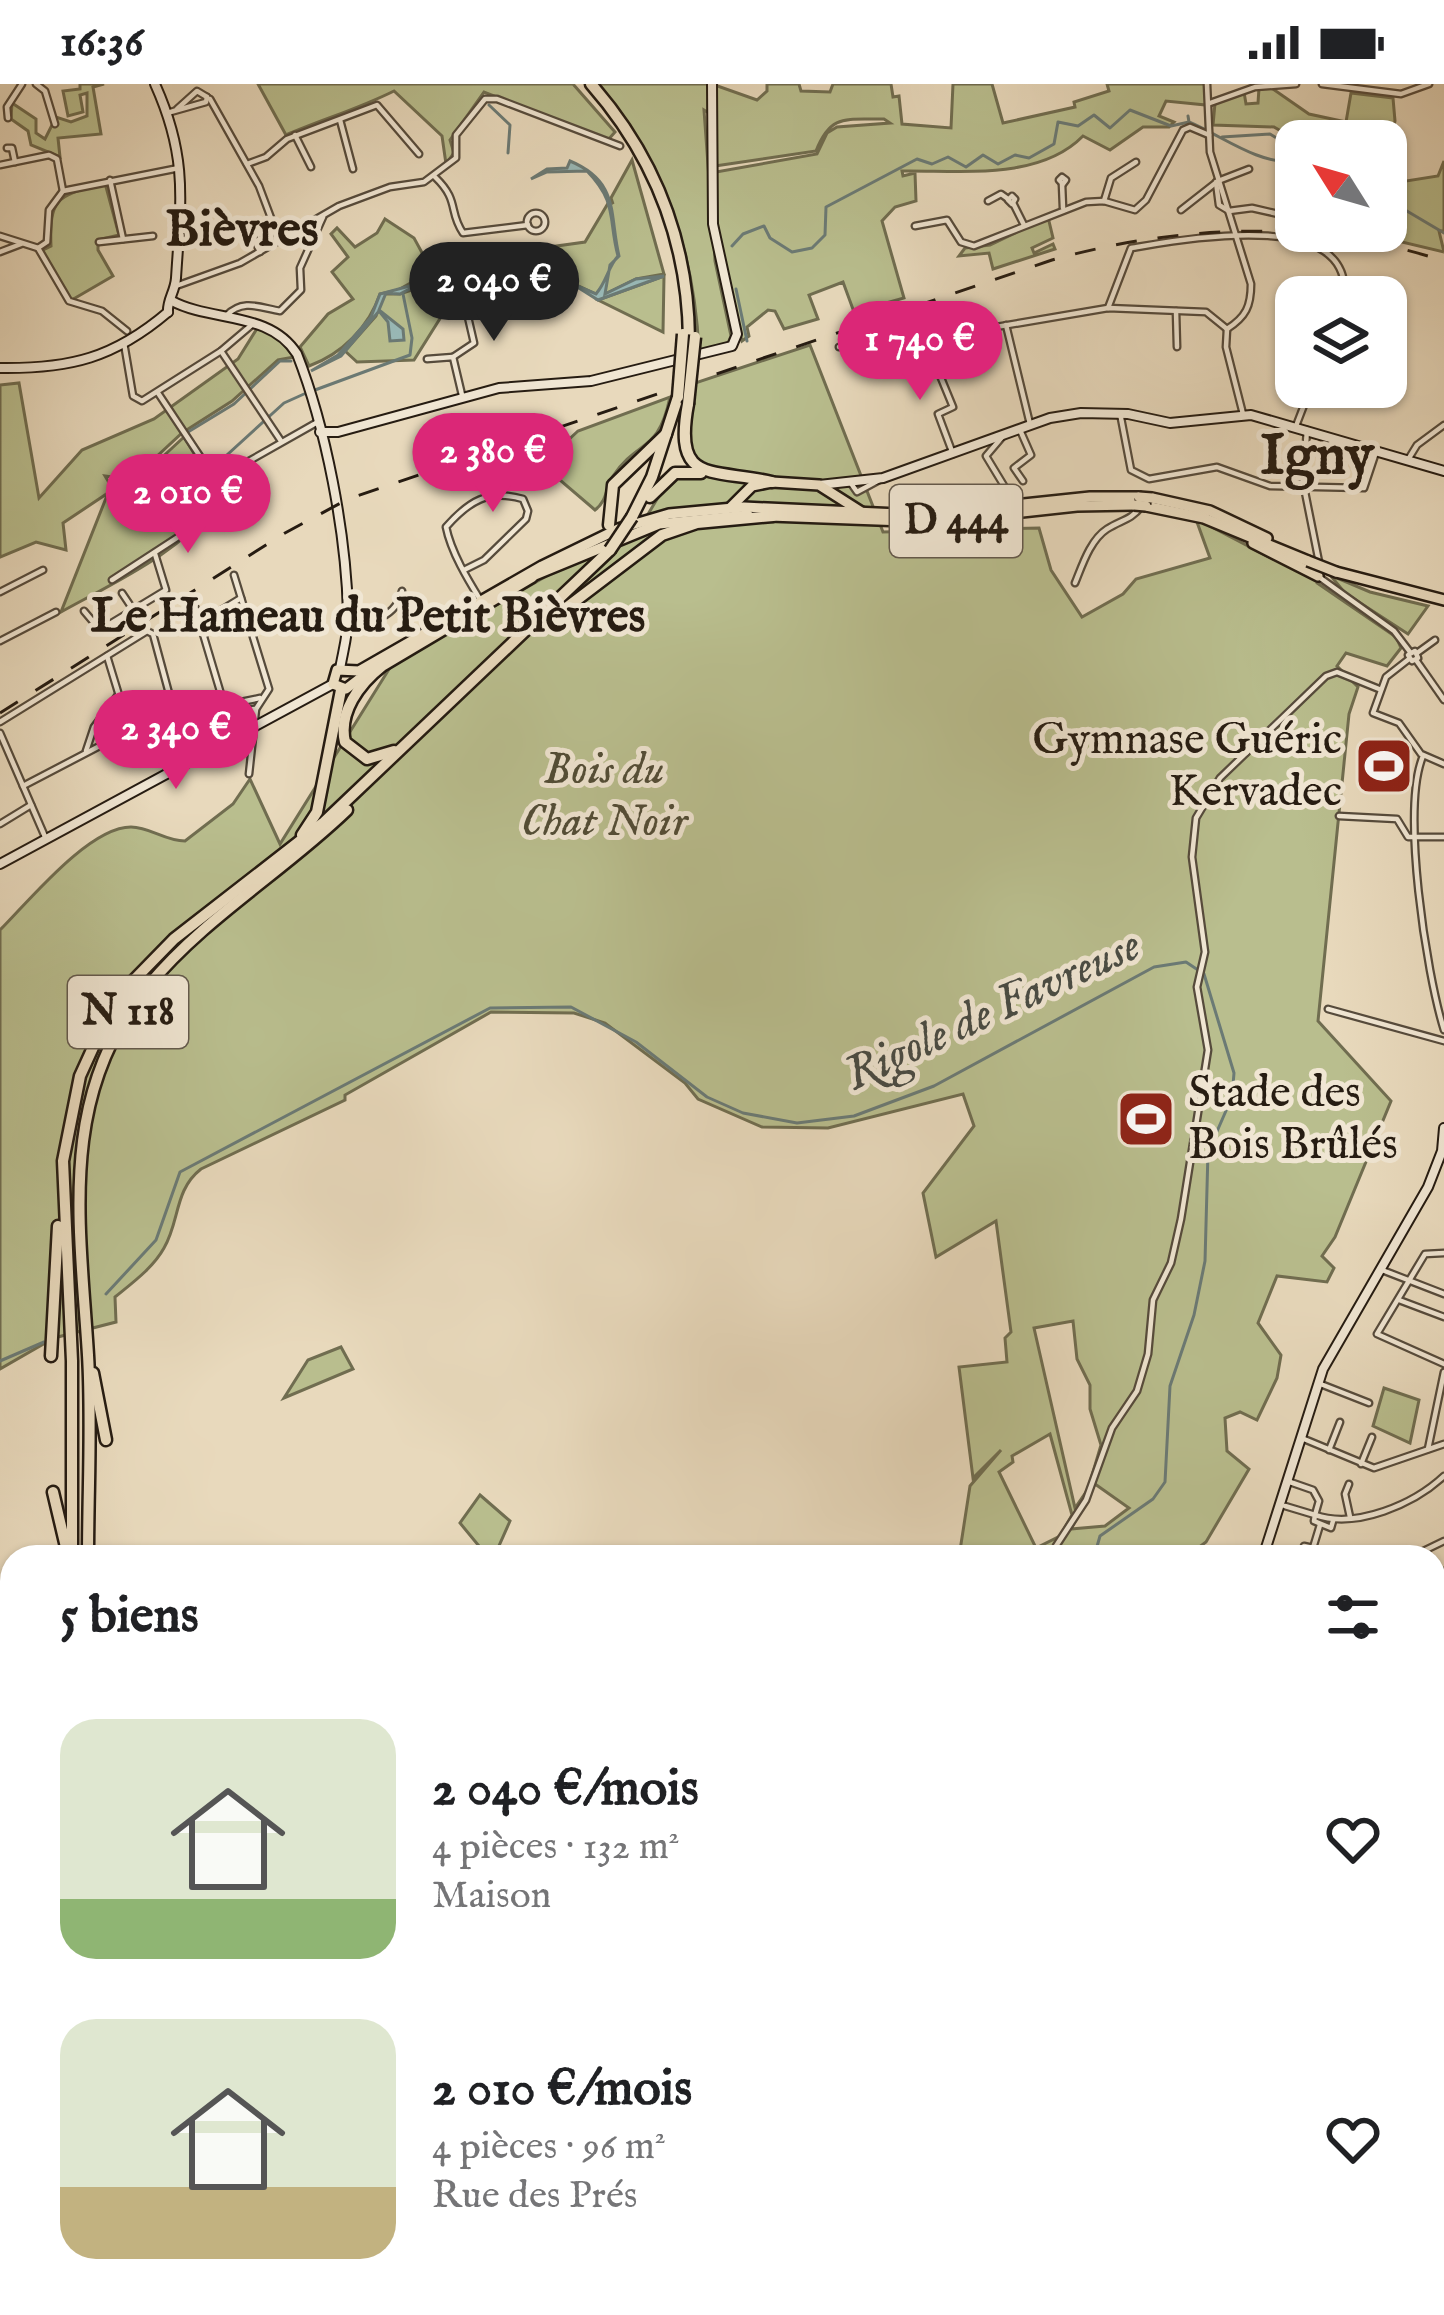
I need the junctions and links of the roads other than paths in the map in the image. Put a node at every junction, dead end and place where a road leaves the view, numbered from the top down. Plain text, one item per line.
1 (22, 84) edge
2 (36, 84) edge
3 (154, 84) edge
4 (587, 84) edge
5 (712, 84) edge
6 (1208, 84) edge
7 (1296, 84) edge
8 (1322, 84) edge
9 (1429, 84) edge
10 (201, 87) edge
11 (211, 100) junction
12 (1210, 103) junction
13 (172, 111) junction
14 (8, 118) dead end
15 (340, 120) junction
16 (56, 124) dead end
17 (1209, 132) junction
18 (295, 135) junction
19 (620, 146) dead end
20 (7, 148) dead end
21 (419, 154) dead end
22 (15, 162) junction
23 (1136, 162) dead end
24 (247, 164) junction
25 (0, 165) edge
26 (311, 166) dead end
27 (180, 168) junction
28 (353, 169) dead end
29 (1249, 169) dead end
30 (435, 177) junction
31 (110, 180) junction
32 (1217, 182) junction
33 (1062, 184) dead end
34 (64, 191) junction
35 (988, 201) dead end
36 (1104, 201) junction
37 (1063, 208) junction
38 (1181, 210) dead end
39 (1228, 212) junction
40 (1275, 213) edge
41 (323, 217) junction
42 (528, 225) dead end
43 (1024, 225) junction
44 (915, 226) dead end
45 (273, 230) junction
46 (0, 236) edge
47 (153, 236) dead end
48 (1235, 236) junction
49 (123, 239) junction
50 (99, 242) dead end
51 (280, 242) junction
52 (21, 244) junction
53 (38, 248) junction
54 (0, 252) edge
55 (260, 252) junction
56 (1340, 276) edge
57 (176, 286) junction
58 (465, 304) dead end
59 (174, 307) junction
60 (1108, 308) junction
61 (1176, 311) junction
62 (226, 316) junction
63 (254, 323) junction
64 (1006, 325) junction
65 (1227, 328) junction
66 (127, 331) dead end
67 (689, 337) junction
68 (925, 339) junction
69 (124, 343) junction
70 (838, 347) dead end
71 (1177, 347) dead end
72 (221, 350) junction
73 (453, 357) junction
74 (427, 359) dead end
75 (0, 368) edge
76 (157, 391) junction
77 (683, 399) junction
78 (463, 400) junction
79 (1303, 408) edge
80 (1120, 413) junction
81 (1243, 414) junction
82 (1031, 425) junction
83 (1444, 425) edge
84 (1296, 427) junction
85 (1020, 430) junction
86 (1307, 430) junction
87 (321, 432) junction
88 (668, 432) junction
89 (1003, 436) junction
90 (281, 442) junction
91 (1376, 452) junction
92 (954, 455) junction
93 (1409, 460) junction
94 (1444, 471) edge
95 (1149, 479) junction
96 (772, 482) junction
97 (1023, 482) dead end
98 (823, 486) junction
99 (221, 488) junction
100 (1304, 488) junction
101 (744, 494) junction
102 (1009, 494) dead end
103 (650, 496) junction
104 (1143, 501) junction
105 (730, 507) junction
106 (868, 515) junction
107 (773, 516) junction
108 (822, 516) junction
109 (632, 519) junction
110 (609, 525) junction
111 (1223, 525) junction
112 (594, 541) junction
113 (615, 549) junction
114 (155, 554) junction
115 (1308, 561) junction
116 (464, 569) junction
117 (43, 570) dead end
118 (234, 575) dead end
119 (1324, 575) junction
120 (532, 577) junction
121 (112, 580) dead end
122 (1076, 584) dead end
123 (402, 591) dead end
124 (0, 592) edge
125 (122, 593) dead end
126 (241, 598) junction
127 (193, 600) dead end
128 (1444, 600) edge
129 (476, 601) junction
130 (133, 610) junction
131 (84, 611) dead end
132 (56, 612) dead end
133 (200, 623) junction
134 (347, 623) junction
135 (545, 625) junction
136 (1435, 640) dead end
137 (0, 641) edge
138 (107, 656) junction
139 (1413, 656) junction
140 (348, 674) junction
141 (337, 687) junction
142 (1379, 689) junction
143 (118, 695) junction
144 (261, 698) junction
145 (1444, 700) edge
146 (256, 709) junction
147 (174, 712) junction
148 (0, 722) edge
149 (255, 724) junction
150 (129, 728) junction
151 (0, 733) edge
152 (407, 745) junction
153 (86, 752) junction
154 (1423, 756) junction
155 (1444, 764) edge
156 (249, 774) dead end
157 (23, 786) junction
158 (32, 805) junction
159 (1339, 816) dead end
160 (0, 824) edge
161 (1414, 837) junction
162 (1444, 837) edge
163 (46, 838) junction
164 (293, 848) junction
165 (0, 864) edge
166 (1328, 1009) dead end
167 (1444, 1030) edge
168 (1444, 1041) edge
169 (1444, 1128) edge
170 (62, 1193) junction
171 (1442, 1252) edge
172 (1378, 1268) junction
173 (1408, 1280) junction
174 (1444, 1294) edge
175 (1397, 1299) junction
176 (1444, 1317) edge
177 (1444, 1349) edge
178 (51, 1356) dead end
179 (88, 1360) junction
180 (1442, 1363) edge
181 (1444, 1372) edge
182 (1318, 1383) junction
183 (1369, 1403) dead end
184 (1340, 1422) dead end
185 (1372, 1437) dead end
186 (1299, 1438) junction
187 (106, 1441) dead end
188 (1444, 1444) edge
189 (1428, 1449) junction
190 (1328, 1450) junction
191 (1360, 1464) junction
192 (1444, 1476) edge
193 (1289, 1482) junction
194 (1349, 1484) dead end
195 (53, 1492) dead end
196 (1285, 1506) dead end
197 (1316, 1515) junction
198 (1351, 1517) junction
199 (1333, 1521) junction
200 (1320, 1525) junction
201 (67, 1545) edge
202 (70, 1545) edge
203 (88, 1545) edge
204 (1057, 1545) edge
205 (1267, 1545) edge
206 (1313, 1545) edge

1 - 14 street
2 - 16 street
3 - 13 street
4 - 67 highway
4 - 67 highway
5 - 78 street
6 - 12 street
7 - 12 street
8 - 9 street
10 - 11 street
10 - 13 street
11 - 13 street
11 - 24 street
12 - 17 street
13 - 27 street
15 - 18 street
15 - 21 street
15 - 28 street
17 - 32 street
17 - 36 street
18 - 24 street
18 - 26 street
19 - 30 street
20 - 22 street
22 - 25 street
22 - 34 street
23 - 36 street
24 - 45 street
27 - 31 street
27 - 57 street
29 - 32 street
30 - 41 street
30 - 42 street
31 - 34 street
31 - 49 street
32 - 38 street
32 - 39 street
33 - 37 street
34 - 53 street
35 - 43 street
36 - 37 street
37 - 43 street
39 - 40 street
39 - 48 street
41 - 51 street
41 - 62 street
43 - 44 street
45 - 51 street
45 - 55 street
46 - 52 street
47 - 49 street
48 - 56 street
48 - 60 street
48 - 65 street
49 - 50 street
51 - 55 street
52 - 53 street
52 - 54 street
53 - 66 street
55 - 57 street
57 - 59 street
58 - 73 street
59 - 62 street
59 - 69 street
60 - 61 street
60 - 64 street
61 - 65 street
61 - 71 street
62 - 63 street
63 - 72 street
63 - 87 street
64 - 68 street
64 - 82 street
65 - 81 street
67 - 77 highway, bridge
68 - 70 street
68 - 92 street
69 - 75 street
69 - 76 street
72 - 76 street
72 - 90 street
73 - 74 street
73 - 78 street
76 - 99 street
77 - 88 highway, N 118
77 - 96 highway
77 - 103 highway, N 118
78 - 87 street
79 - 84 street
80 - 81 street
80 - 82 street
80 - 95 street
81 - 84 street
82 - 85 street
83 - 93 street
84 - 86 street
85 - 89 street
85 - 97 street
86 - 91 street
86 - 100 street
87 - 90 street
87 - 134 street
88 - 109 highway, N 118
88 - 110 highway
89 - 92 street
89 - 102 street
90 - 99 street
91 - 93 street
91 - 100 street
92 - 98 street
93 - 94 street
95 - 100 street
95 - 122 street
96 - 98 main road
96 - 101 main road
98 - 106 main road
98 - 108 main road
99 - 114 street
100 - 119 street
101 - 103 highway
101 - 105 main road
103 - 109 highway, N 118
104 - 106 main road, D 444
104 - 108 main road, D 444
104 - 111 main road, D 444
104 - 115 main road, D 444
105 - 108 main road, D 444
105 - 109 main road, D 444
106 - 108 main road, D 444
107 - 108 main road, D 444
107 - 120 main road, D 444
107 - 135 highway
109 - 110 street
109 - 112 main road, D 444
109 - 113 highway, N 118, bridge
110 - 112 main road
111 - 115 main road, D 444
111 - 119 main road
112 - 129 main road, D 444
113 - 135 highway, N 118
113 - 152 highway, N 118
114 - 121 street
114 - 130 street
115 - 119 main road, D 444, bridge
116 - 116 street
116 - 129 street
117 - 124 street
118 - 126 street
119 - 128 main road, D 444
119 - 139 street
120 - 129 main road
120 - 152 highway
123 - 134 street
125 - 130 street
126 - 133 street
126 - 144 street
127 - 133 street
129 - 140 main road
130 - 131 street
132 - 137 street
133 - 144 street
134 - 140 street
135 - 179 highway, N 118
136 - 139 street
138 - 143 street
138 - 147 street
138 - 148 street
139 - 142 street
139 - 145 street
140 - 141 main road
140 - 141 main road
141 - 149 street
141 - 164 highway
142 - 154 street
142 - 204 street
143 - 150 street
143 - 153 street
144 - 146 street
146 - 147 street
146 - 149 street
147 - 150 street
149 - 156 street
149 - 163 street
150 - 153 street
151 - 157 street
152 - 164 highway, N 118
153 - 157 street
154 - 155 street
154 - 161 street
157 - 158 street
158 - 160 street
158 - 163 street
159 - 161 street
161 - 162 street
161 - 167 street
163 - 165 street
164 - 170 highway, N 118
166 - 168 street
169 - 172 street
170 - 178 highway
170 - 202 highway, N 118
171 - 173 street
172 - 173 street
172 - 182 street
173 - 174 street
173 - 175 street
175 - 176 street
175 - 180 street
177 - 180 street
179 - 187 highway
179 - 203 highway, N 118
181 - 189 street
182 - 183 street
182 - 186 street
184 - 190 street
185 - 191 street
186 - 190 street
186 - 193 street
188 - 189 street
189 - 191 street
190 - 191 street
192 - 198 street
193 - 197 street
193 - 205 street
194 - 198 street
195 - 201 highway
196 - 197 street
197 - 199 street
197 - 200 street
198 - 199 street
199 - 200 street
200 - 206 street

